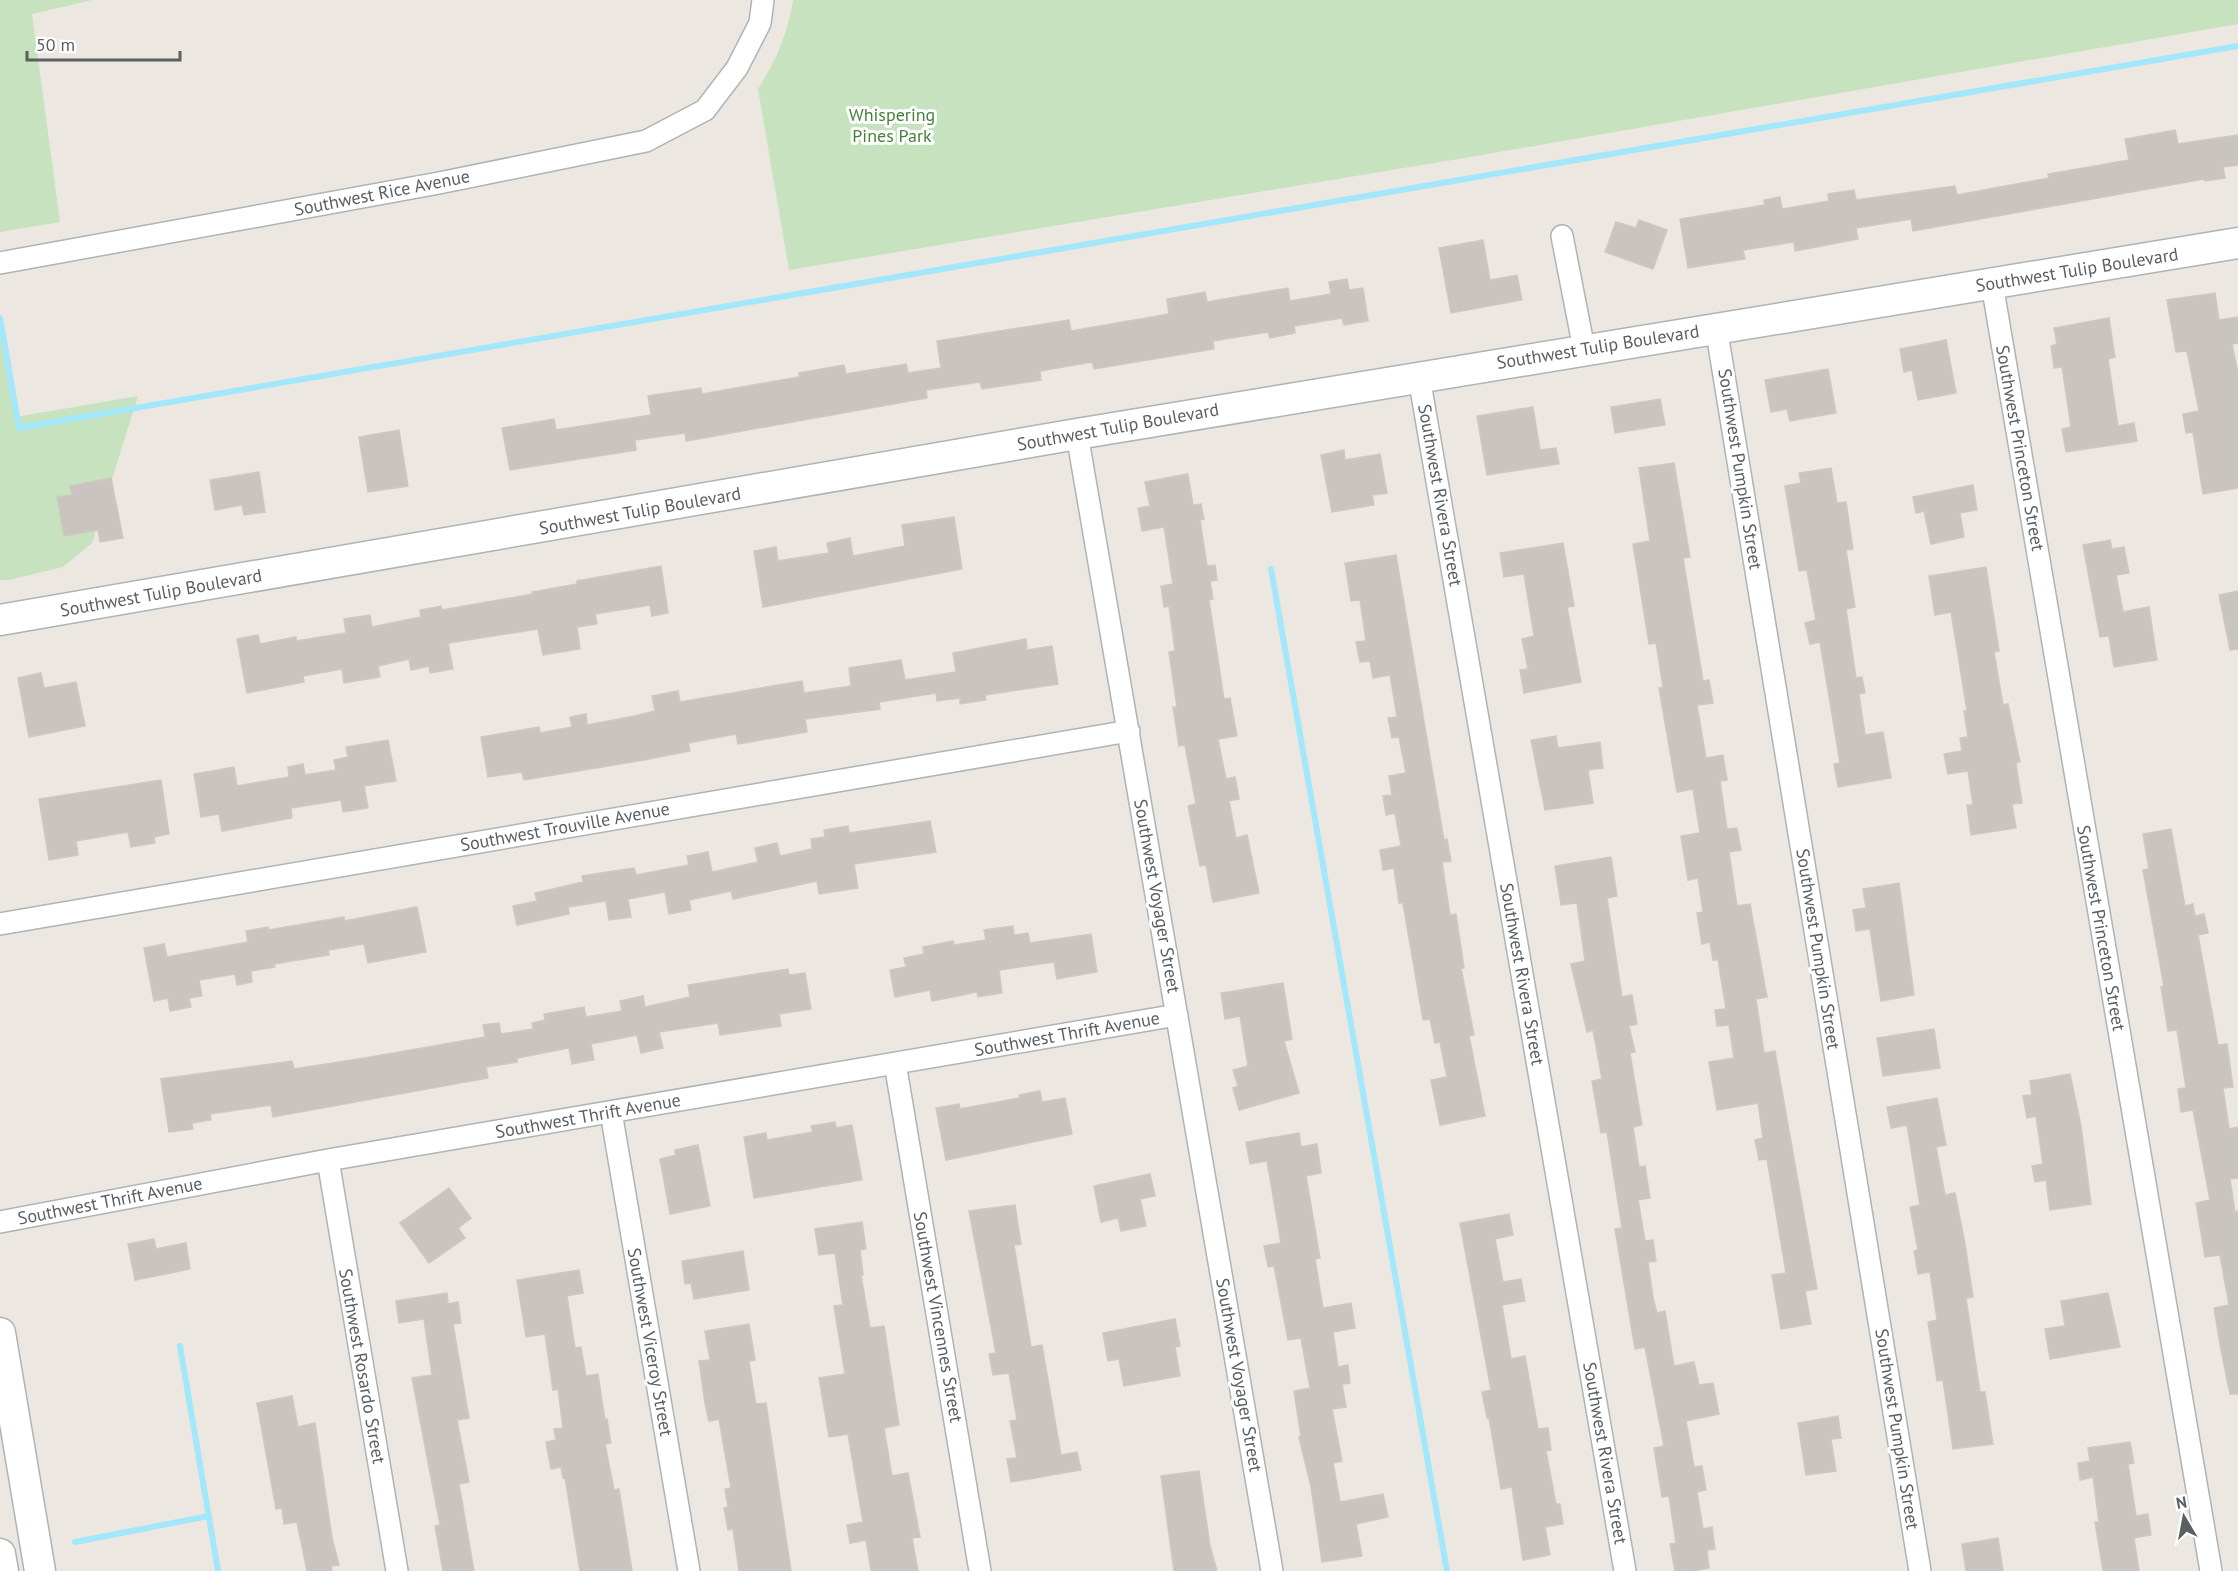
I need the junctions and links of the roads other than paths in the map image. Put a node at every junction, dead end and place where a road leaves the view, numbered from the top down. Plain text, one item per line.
1 (763, 0) edge
2 (1562, 236) dead end
3 (2238, 243) edge
4 (0, 263) edge
5 (1992, 284) junction
6 (1716, 327) junction
7 (1584, 349) junction
8 (1419, 377) junction
9 (1077, 434) junction
10 (0, 620) edge
11 (1130, 731) junction
12 (0, 924) edge
13 (1177, 1015) junction
14 (895, 1063) junction
15 (611, 1112) junction
16 (328, 1160) junction
17 (0, 1222) edge
18 (0, 1333) edge
19 (0, 1554) edge
20 (3, 1571) edge
21 (40, 1571) edge
22 (397, 1571) edge
23 (689, 1571) edge
24 (981, 1571) edge
25 (1272, 1571) edge
26 (1625, 1571) edge
27 (1920, 1571) edge
28 (2211, 1571) edge

1 - 4 street, Southwest Rice Avenue
2 - 7 street
3 - 5 street, Southwest Tulip Boulevard
5 - 6 street, Southwest Tulip Boulevard
5 - 28 street, Southwest Princeton Street
6 - 7 street, Southwest Tulip Boulevard
6 - 27 street, Southwest Pumpkin Street
7 - 8 street, Southwest Tulip Boulevard
8 - 9 street, Southwest Tulip Boulevard
8 - 26 street, Southwest Rivera Street
9 - 10 street, Southwest Tulip Boulevard
9 - 11 street, Southwest Voyager Street
11 - 12 street, Southwest Trouville Avenue
11 - 13 street, Southwest Voyager Street
13 - 14 street, Southwest Thrift Avenue
13 - 25 street, Southwest Voyager Street
14 - 15 street, Southwest Thrift Avenue
14 - 24 street, Southwest Vincennes Street
15 - 16 street, Southwest Thrift Avenue
15 - 23 street, Southwest Viceroy Street
16 - 17 street, Southwest Thrift Avenue
16 - 22 street, Southwest Rosardo Street
18 - 21 street
19 - 20 street

